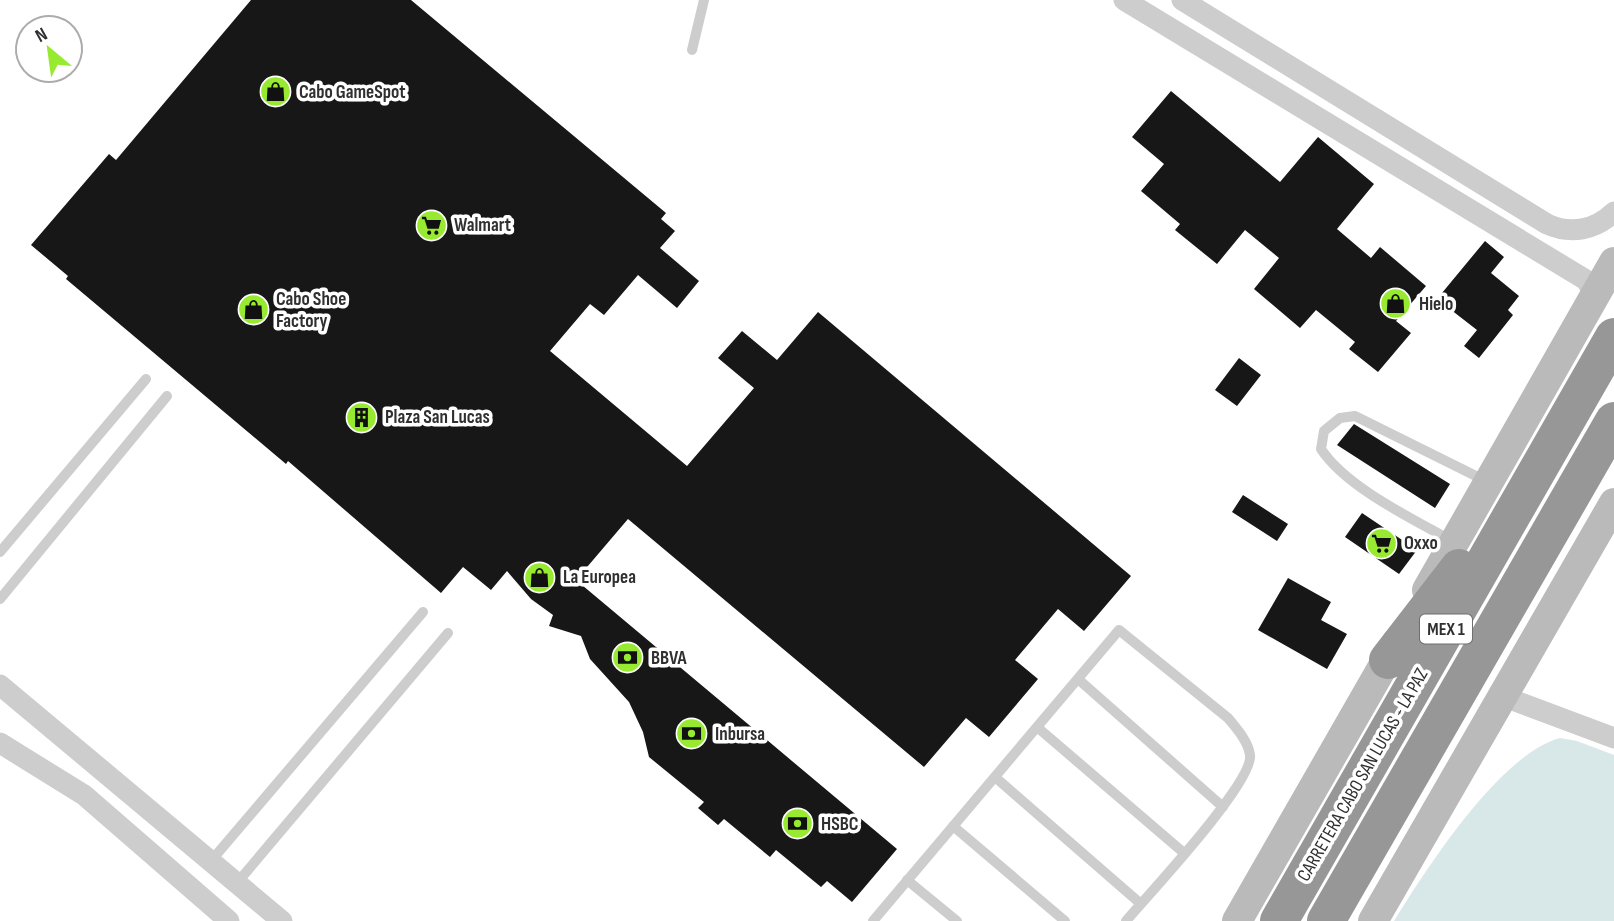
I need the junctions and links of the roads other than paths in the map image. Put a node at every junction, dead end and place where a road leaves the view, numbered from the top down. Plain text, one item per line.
1 (704, 0) edge
2 (1124, 0) edge
3 (1182, 0) edge
4 (692, 50) dead end
5 (1614, 212) edge
6 (1614, 262) edge
7 (1590, 304) junction
8 (1614, 337) edge
9 (146, 379) dead end
10 (167, 396) dead end
11 (1576, 404) junction
12 (1614, 421) edge
13 (1488, 482) junction
14 (1614, 503) edge
15 (1454, 542) junction
16 (0, 552) edge
17 (0, 599) edge
18 (423, 612) dead end
19 (449, 633) dead end
20 (1388, 660) junction
21 (1077, 679) junction
22 (0, 685) edge
23 (1502, 696) junction
24 (1037, 727) junction
25 (1614, 738) edge
26 (0, 743) edge
27 (995, 777) junction
28 (1223, 807) junction
29 (953, 826) junction
30 (1184, 853) junction
31 (211, 861) junction
32 (907, 880) junction
33 (237, 883) junction
34 (1141, 904) junction
35 (229, 921) edge
36 (282, 921) edge
37 (873, 921) edge
38 (957, 921) edge
39 (1066, 921) edge
40 (1126, 921) edge
41 (1237, 921) edge
42 (1279, 921) edge
43 (1326, 921) edge
44 (1373, 921) edge

1 - 4 lane
2 - 7 street
3 - 5 street
6 - 7 main road
7 - 13 main road
8 - 11 highway, CARRETERA CABO SAN LUCAS - LA PAZ / MEX 1
9 - 16 lane
10 - 17 lane
11 - 20 highway
11 - 42 highway, CARRETERA CABO SAN LUCAS - LA PAZ / MEX 1
12 - 43 highway, MEX 1
13 - 15 main road
13 - 15 lane
14 - 23 main road
15 - 20 main road
18 - 31 lane
19 - 33 lane
20 - 41 main road
21 - 24 lane
21 - 28 lane
21 - 28 lane
22 - 31 street
23 - 25 street
23 - 44 main road
24 - 27 lane
24 - 30 lane
26 - 35 street
27 - 29 lane
27 - 34 lane
28 - 30 lane
29 - 32 lane
29 - 39 lane
30 - 34 lane
31 - 33 street
32 - 37 lane
32 - 38 lane
33 - 36 street
34 - 40 lane

